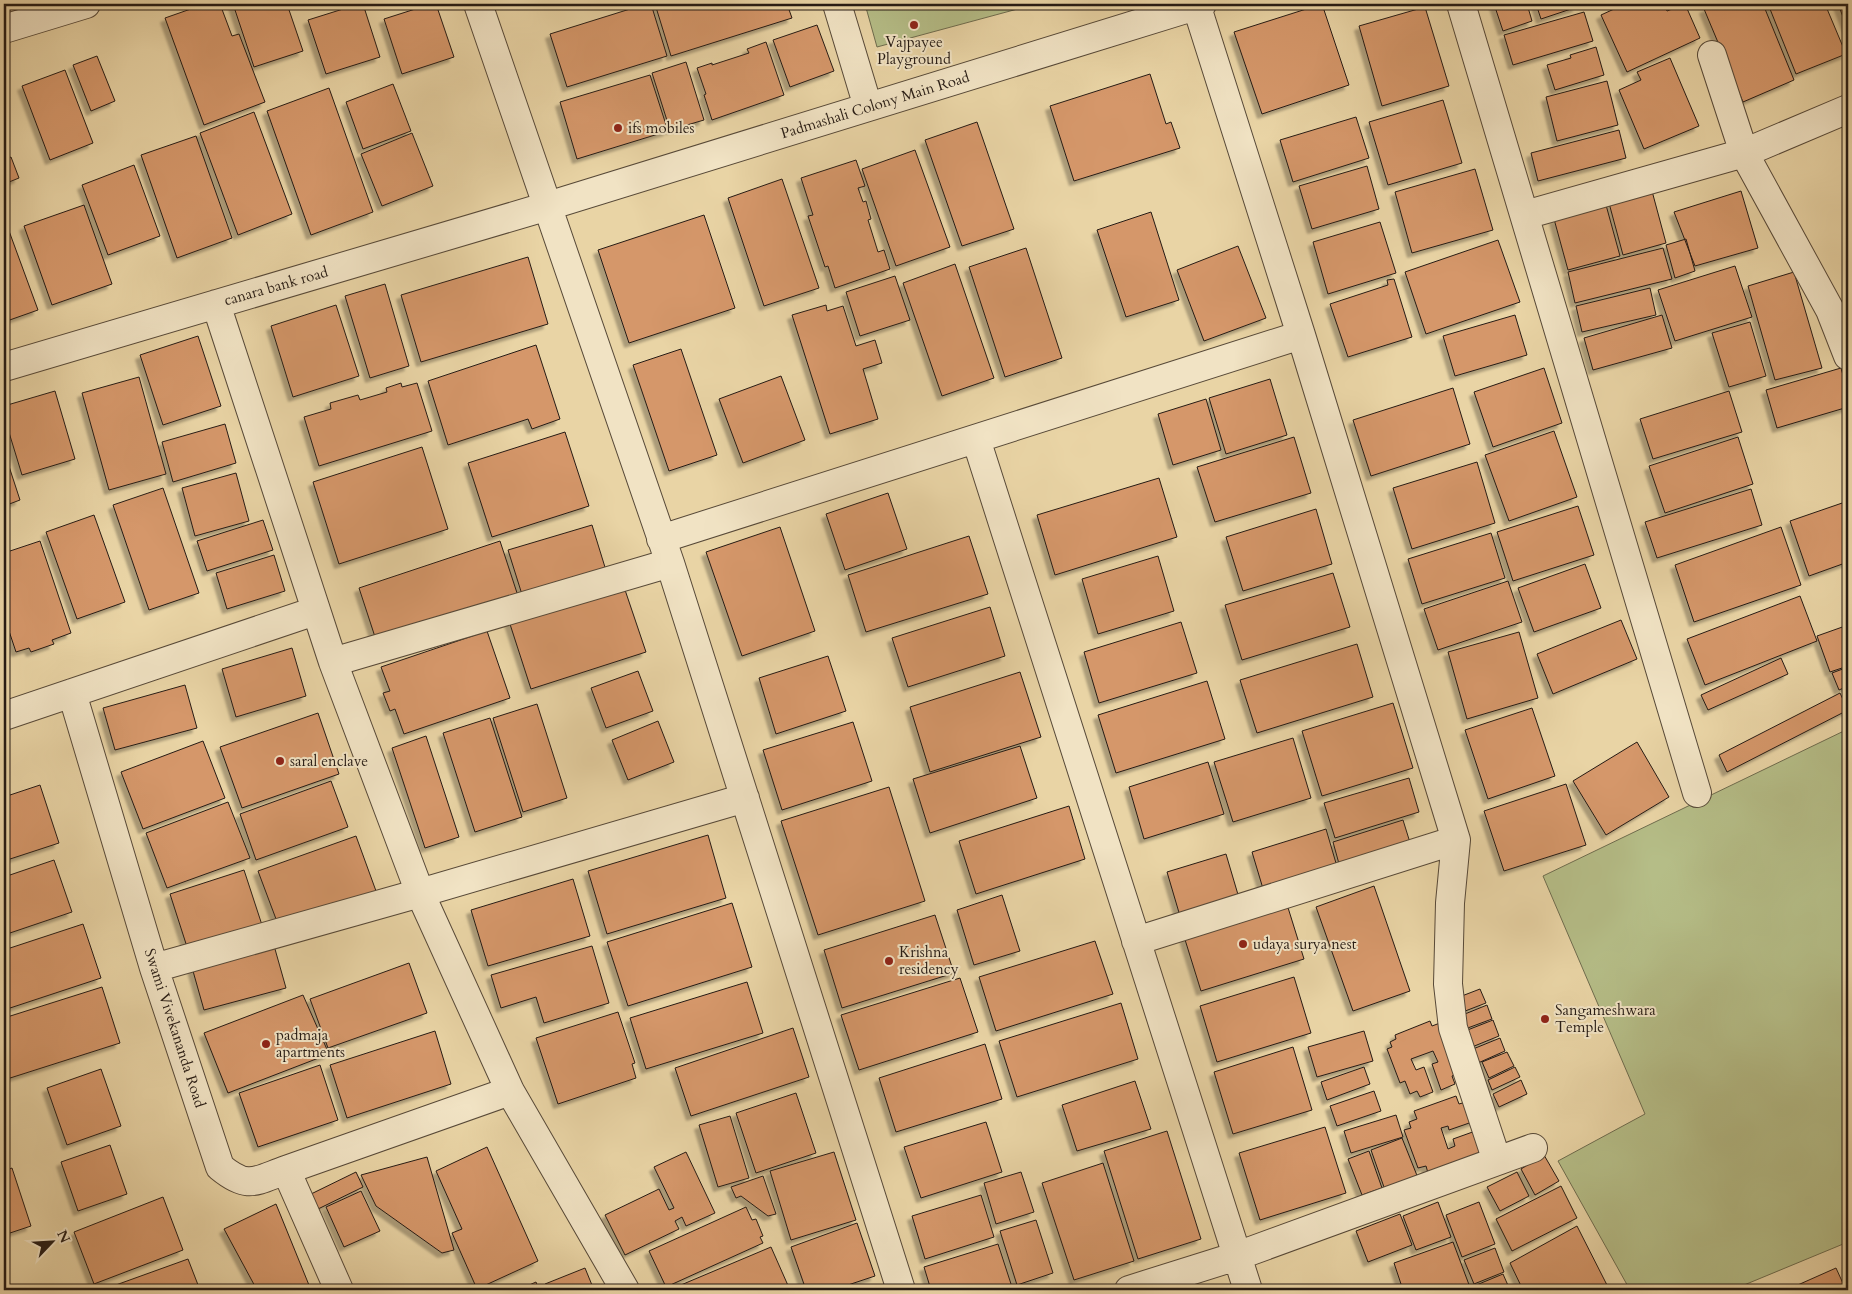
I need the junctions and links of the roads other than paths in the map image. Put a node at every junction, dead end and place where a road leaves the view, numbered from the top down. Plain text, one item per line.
1 (86, 4) edge
2 (478, 4) edge
3 (837, 4) edge
4 (1198, 4) edge
5 (1461, 4) edge
6 (6, 20) edge
7 (1712, 55) dead end
8 (868, 107) junction
9 (1848, 109) edge
10 (1744, 152) junction
11 (548, 206) junction
12 (1525, 215) junction
13 (216, 304) junction
14 (1839, 308) edge
15 (1301, 335) junction
16 (1848, 356) edge
17 (4, 367) edge
18 (976, 439) junction
19 (666, 551) junction
20 (315, 611) junction
21 (333, 662) junction
22 (72, 693) junction
23 (4, 716) edge
24 (1697, 792) dead end
25 (745, 798) junction
26 (1456, 840) junction
27 (420, 893) junction
28 (1136, 941) junction
29 (154, 968) junction
30 (510, 1091) junction
31 (1533, 1148) dead end
32 (1496, 1161) junction
33 (286, 1170) junction
34 (1237, 1256) junction
35 (339, 1290) edge
36 (625, 1290) edge
37 (901, 1290) edge
38 (1130, 1290) edge
39 (1248, 1290) edge

1 - 6 street
2 - 11 street
3 - 8 street
4 - 8 street, Padmashali Colony Main Road
4 - 15 street
5 - 12 street
7 - 10 street
8 - 11 street, Padmashali Colony Main Road
9 - 10 street
10 - 12 street
10 - 14 street
11 - 13 street, canara bank road
11 - 19 street
12 - 24 street
13 - 17 street, canara bank road
13 - 20 street
14 - 16 street
15 - 18 street
15 - 26 street
18 - 19 street
18 - 28 street
19 - 21 street
19 - 25 street
20 - 21 street
20 - 22 street
21 - 27 street
22 - 23 street
22 - 29 street, Swami Vivekananda Road
25 - 27 street
25 - 37 street
26 - 28 street
26 - 32 street
27 - 29 street
27 - 30 street
28 - 34 street
29 - 33 street, Swami Vivekananda Road
30 - 33 street, Swami Vivekananda Road
30 - 36 street
31 - 32 street
32 - 34 street
33 - 35 street
34 - 38 street
34 - 39 street

